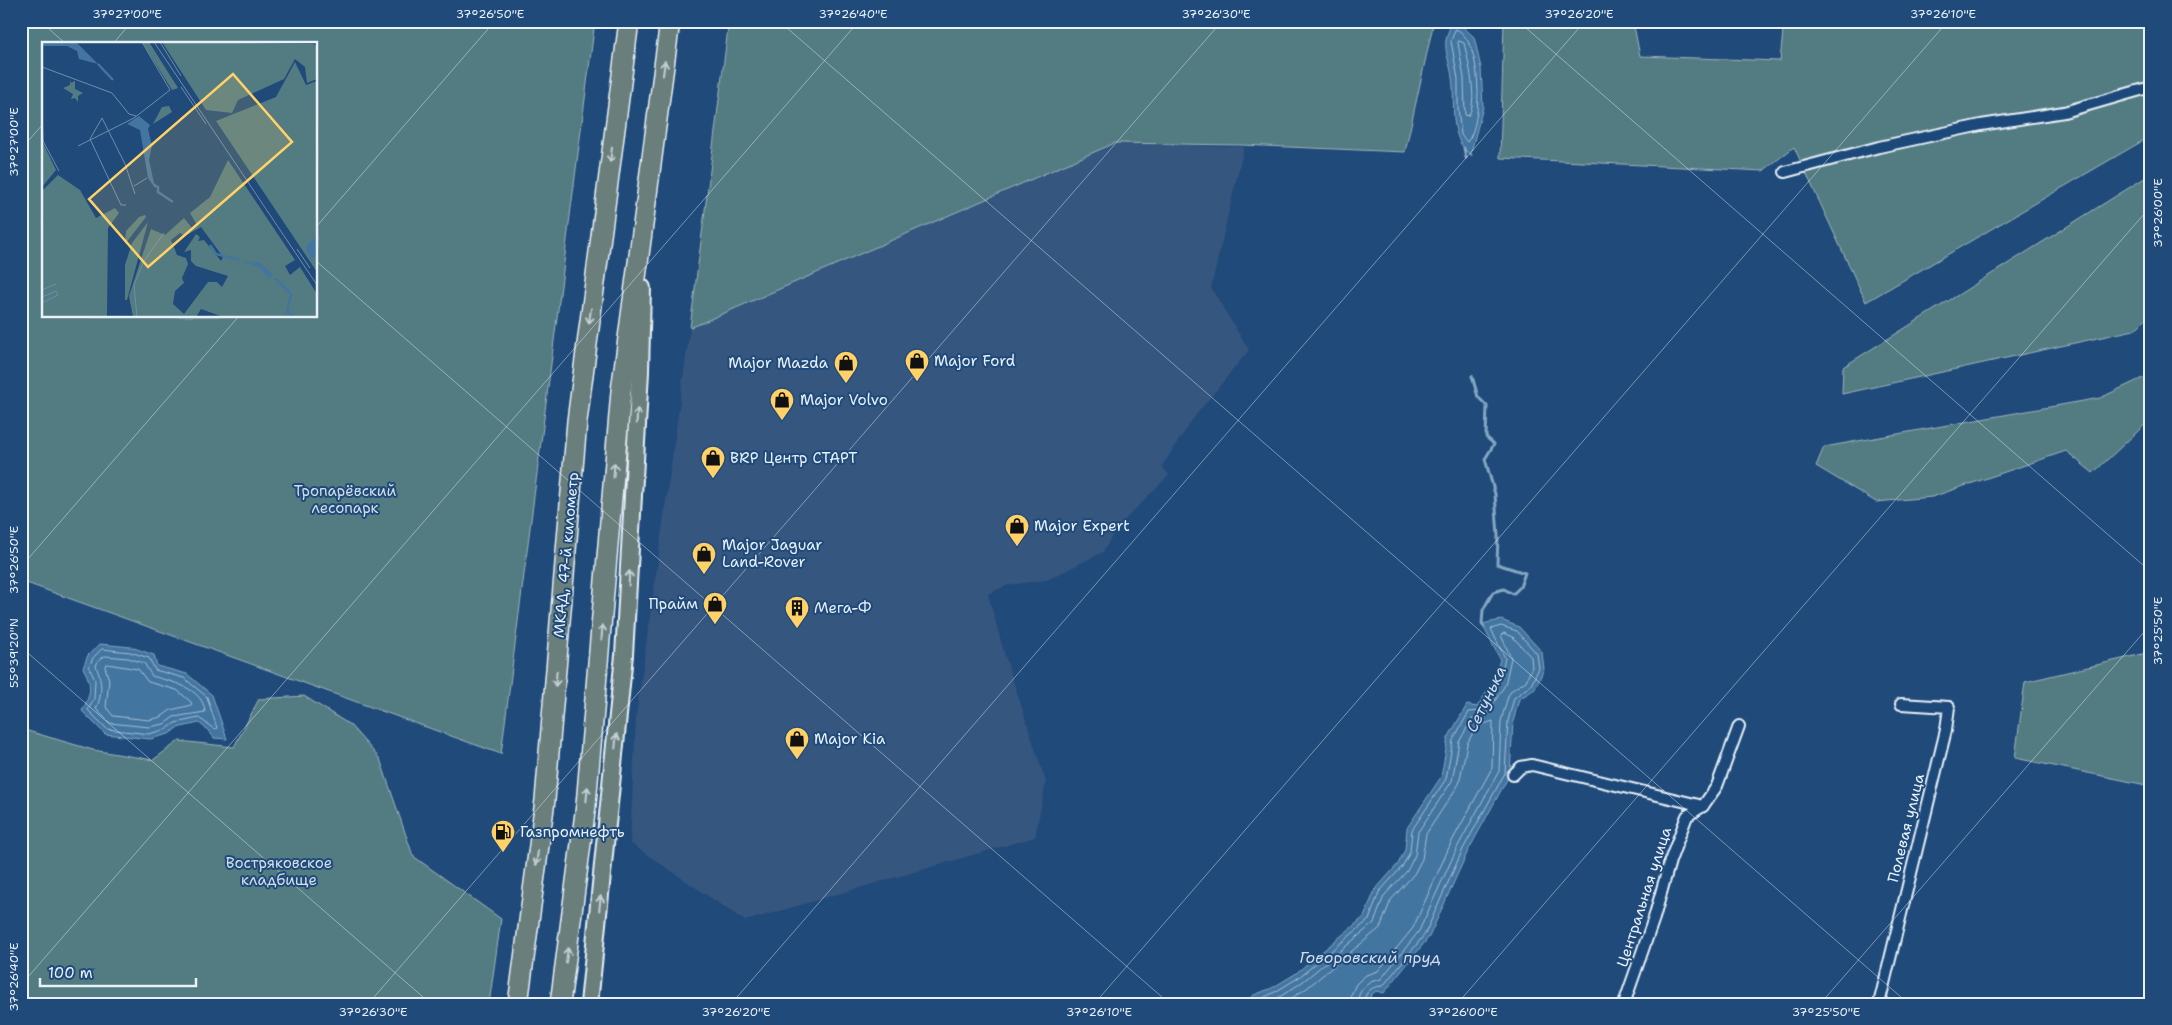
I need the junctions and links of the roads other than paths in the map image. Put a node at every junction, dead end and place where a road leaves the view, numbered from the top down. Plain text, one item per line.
1 (629, 21) edge
2 (670, 21) edge
3 (2151, 87) edge
4 (1785, 172) dead end
5 (643, 224) junction
6 (1900, 704) dead end
7 (1739, 726) dead end
8 (1513, 775) dead end
9 (1703, 806) junction
10 (518, 1004) edge
11 (560, 1004) edge
12 (589, 1004) edge
13 (1624, 1004) edge
14 (1879, 1004) edge

1 -> 10 highway, МКАД, 47-й километр
5 -> 2 highway
3 - 4 street
11 -> 5 highway
12 -> 5 main road
6 - 14 street, Полевая улица
7 - 9 street, Центральная улица
8 - 9 street
9 - 13 street, Центральная улица

